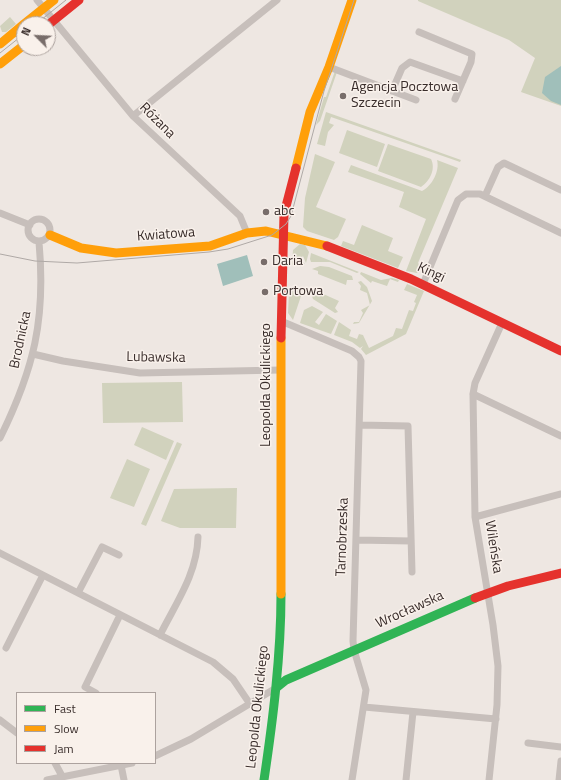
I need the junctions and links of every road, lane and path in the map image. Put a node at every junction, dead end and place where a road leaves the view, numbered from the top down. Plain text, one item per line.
1 (37, 0) edge
2 (54, 0) edge
3 (79, 0) edge
4 (277, 0) edge
5 (352, 0) edge
6 (44, 8) junction
7 (34, 16) edge
8 (48, 16) edge
9 (56, 19) edge
10 (56, 29) edge
11 (16, 31) edge
12 (419, 32) dead end
13 (0, 44) edge
14 (16, 51) edge
15 (0, 64) edge
16 (329, 67) junction
17 (463, 81) junction
18 (392, 91) junction
19 (455, 99) dead end
20 (416, 100) dead end
21 (133, 116) junction
22 (561, 190) edge
23 (485, 196) junction
24 (0, 213) edge
25 (30, 225) junction
26 (248, 233) junction
27 (561, 233) edge
28 (284, 234) junction
29 (50, 235) junction
30 (39, 242) junction
31 (423, 284) junction
32 (281, 321) junction
33 (502, 323) junction
34 (561, 351) edge
35 (33, 354) junction
36 (280, 370) junction
37 (473, 394) junction
38 (360, 425) junction
39 (561, 436) edge
40 (0, 438) edge
41 (561, 494) edge
42 (475, 517) junction
43 (198, 537) dead end
44 (356, 540) junction
45 (411, 541) junction
46 (0, 553) edge
47 (119, 555) dead end
48 (412, 572) dead end
49 (561, 573) edge
50 (43, 575) junction
51 (78, 593) junction
52 (487, 593) junction
53 (120, 615) junction
54 (160, 635) junction
55 (6, 648) dead end
56 (354, 650) junction
57 (276, 688) junction
58 (94, 692) edge
59 (250, 704) junction
60 (364, 707) junction
61 (413, 712) junction
62 (496, 719) junction
63 (0, 720) edge
64 (16, 732) edge
65 (528, 743) dead end
66 (561, 747) edge
67 (156, 756) edge
68 (561, 761) edge
69 (56, 764) edge
70 (126, 764) edge
71 (121, 765) junction
72 (62, 776) junction
73 (47, 780) edge
74 (124, 780) edge
75 (264, 780) edge
76 (352, 780) edge
77 (406, 780) edge
78 (488, 780) edge
79 (559, 780) edge

1 - 6 street, Różana
2 - 6 street
3 - 9 street
4 - 21 street
5 - 16 street, Leopolda Okulickiego
6 - 7 street
6 - 8 street, Różana
10 - 21 street, Różana
11 - 13 street
12 - 17 street
14 - 15 street
16 - 18 street
16 - 28 street, Leopolda Okulickiego
17 - 18 street
17 - 19 street
18 - 20 street
21 - 26 street, Różana
22 - 23 street
23 - 27 street
23 - 31 street
24 - 25 street
25 - 29 street
25 - 30 street
26 - 28 street, Kwiatowa
26 - 29 street, Kwiatowa
28 - 31 street, Kingi
28 - 32 street, Leopolda Okulickiego
29 - 30 street
30 - 35 street, Brodnicka
31 - 33 street, Kingi
32 - 36 street, Leopolda Okulickiego
32 - 38 street, Tarnobrzeska
33 - 34 street, Kingi
33 - 37 street, Wileńska
35 - 36 street, Lubawska
35 - 40 street, Brodnicka
36 - 57 street, Leopolda Okulickiego
37 - 39 street
37 - 42 street, Wileńska
38 - 44 street, Tarnobrzeska
38 - 45 street
41 - 42 street
42 - 52 street, Wileńska
43 - 54 street
44 - 45 street
44 - 56 street, Tarnobrzeska
45 - 48 street
46 - 50 street
47 - 51 street
49 - 52 street, Wrocławska
50 - 51 street
50 - 55 street
51 - 53 street
52 - 56 street, Wrocławska
52 - 62 street, Wileńska
53 - 54 street
53 - 58 street
54 - 59 street
56 - 57 street, Wrocławska
56 - 60 street, Tarnobrzeska
57 - 59 street
57 - 75 street, Leopolda Okulickiego
59 - 67 street
60 - 61 street
60 - 76 street, Tarnobrzeska
61 - 62 street
61 - 77 street
62 - 78 street, Wileńska
63 - 64 street
65 - 66 street
68 - 79 street
69 - 72 street
70 - 71 street
71 - 72 street
71 - 74 street
72 - 73 street

